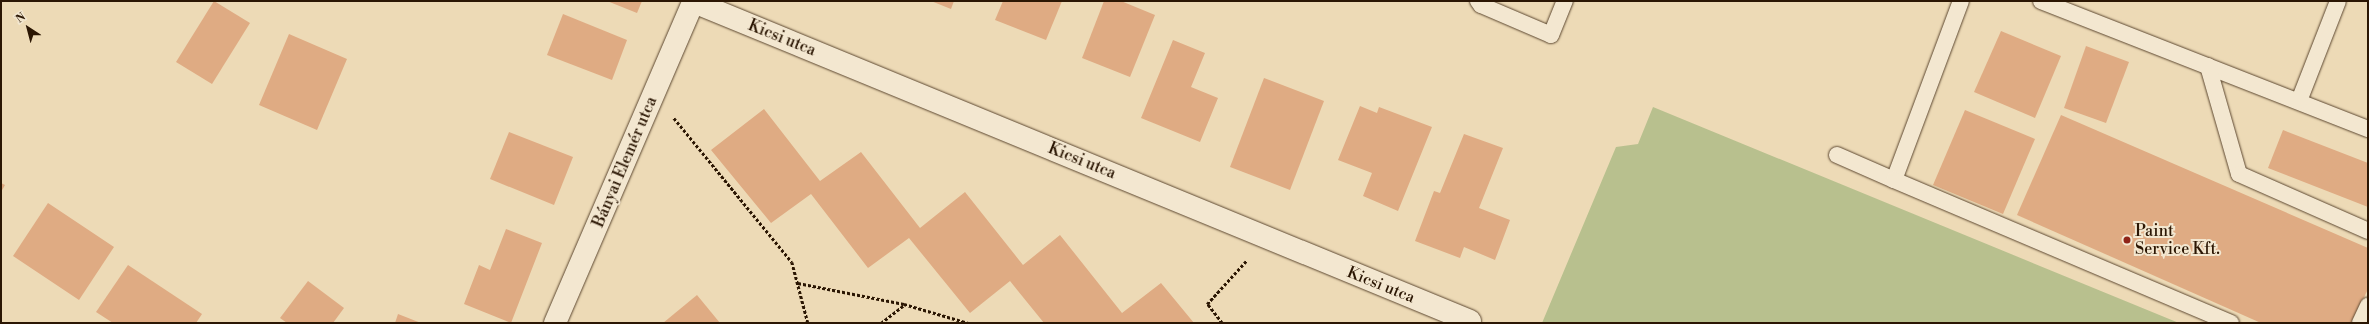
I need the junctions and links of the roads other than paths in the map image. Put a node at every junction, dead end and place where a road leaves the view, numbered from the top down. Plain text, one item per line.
1 (1478, 1) edge
2 (1565, 1) edge
3 (1961, 1) edge
4 (2042, 1) edge
5 (2338, 1) edge
6 (694, 2) edge
7 (2208, 66) junction
8 (2299, 101) junction
9 (2368, 129) edge
10 (1837, 155) dead end
11 (1894, 180) junction
12 (2368, 231) edge
13 (2368, 306) edge
14 (1470, 321) dead end
15 (555, 323) edge
16 (2231, 323) edge
17 (2360, 323) edge

1 - 2 lane
3 - 11 lane
4 - 7 lane
5 - 8 lane
6 - 14 street, Kicsi utca
6 - 15 street, Bányai Elemér utca
7 - 8 lane
7 - 12 lane
8 - 9 lane
10 - 11 lane
11 - 16 lane
13 - 17 lane

